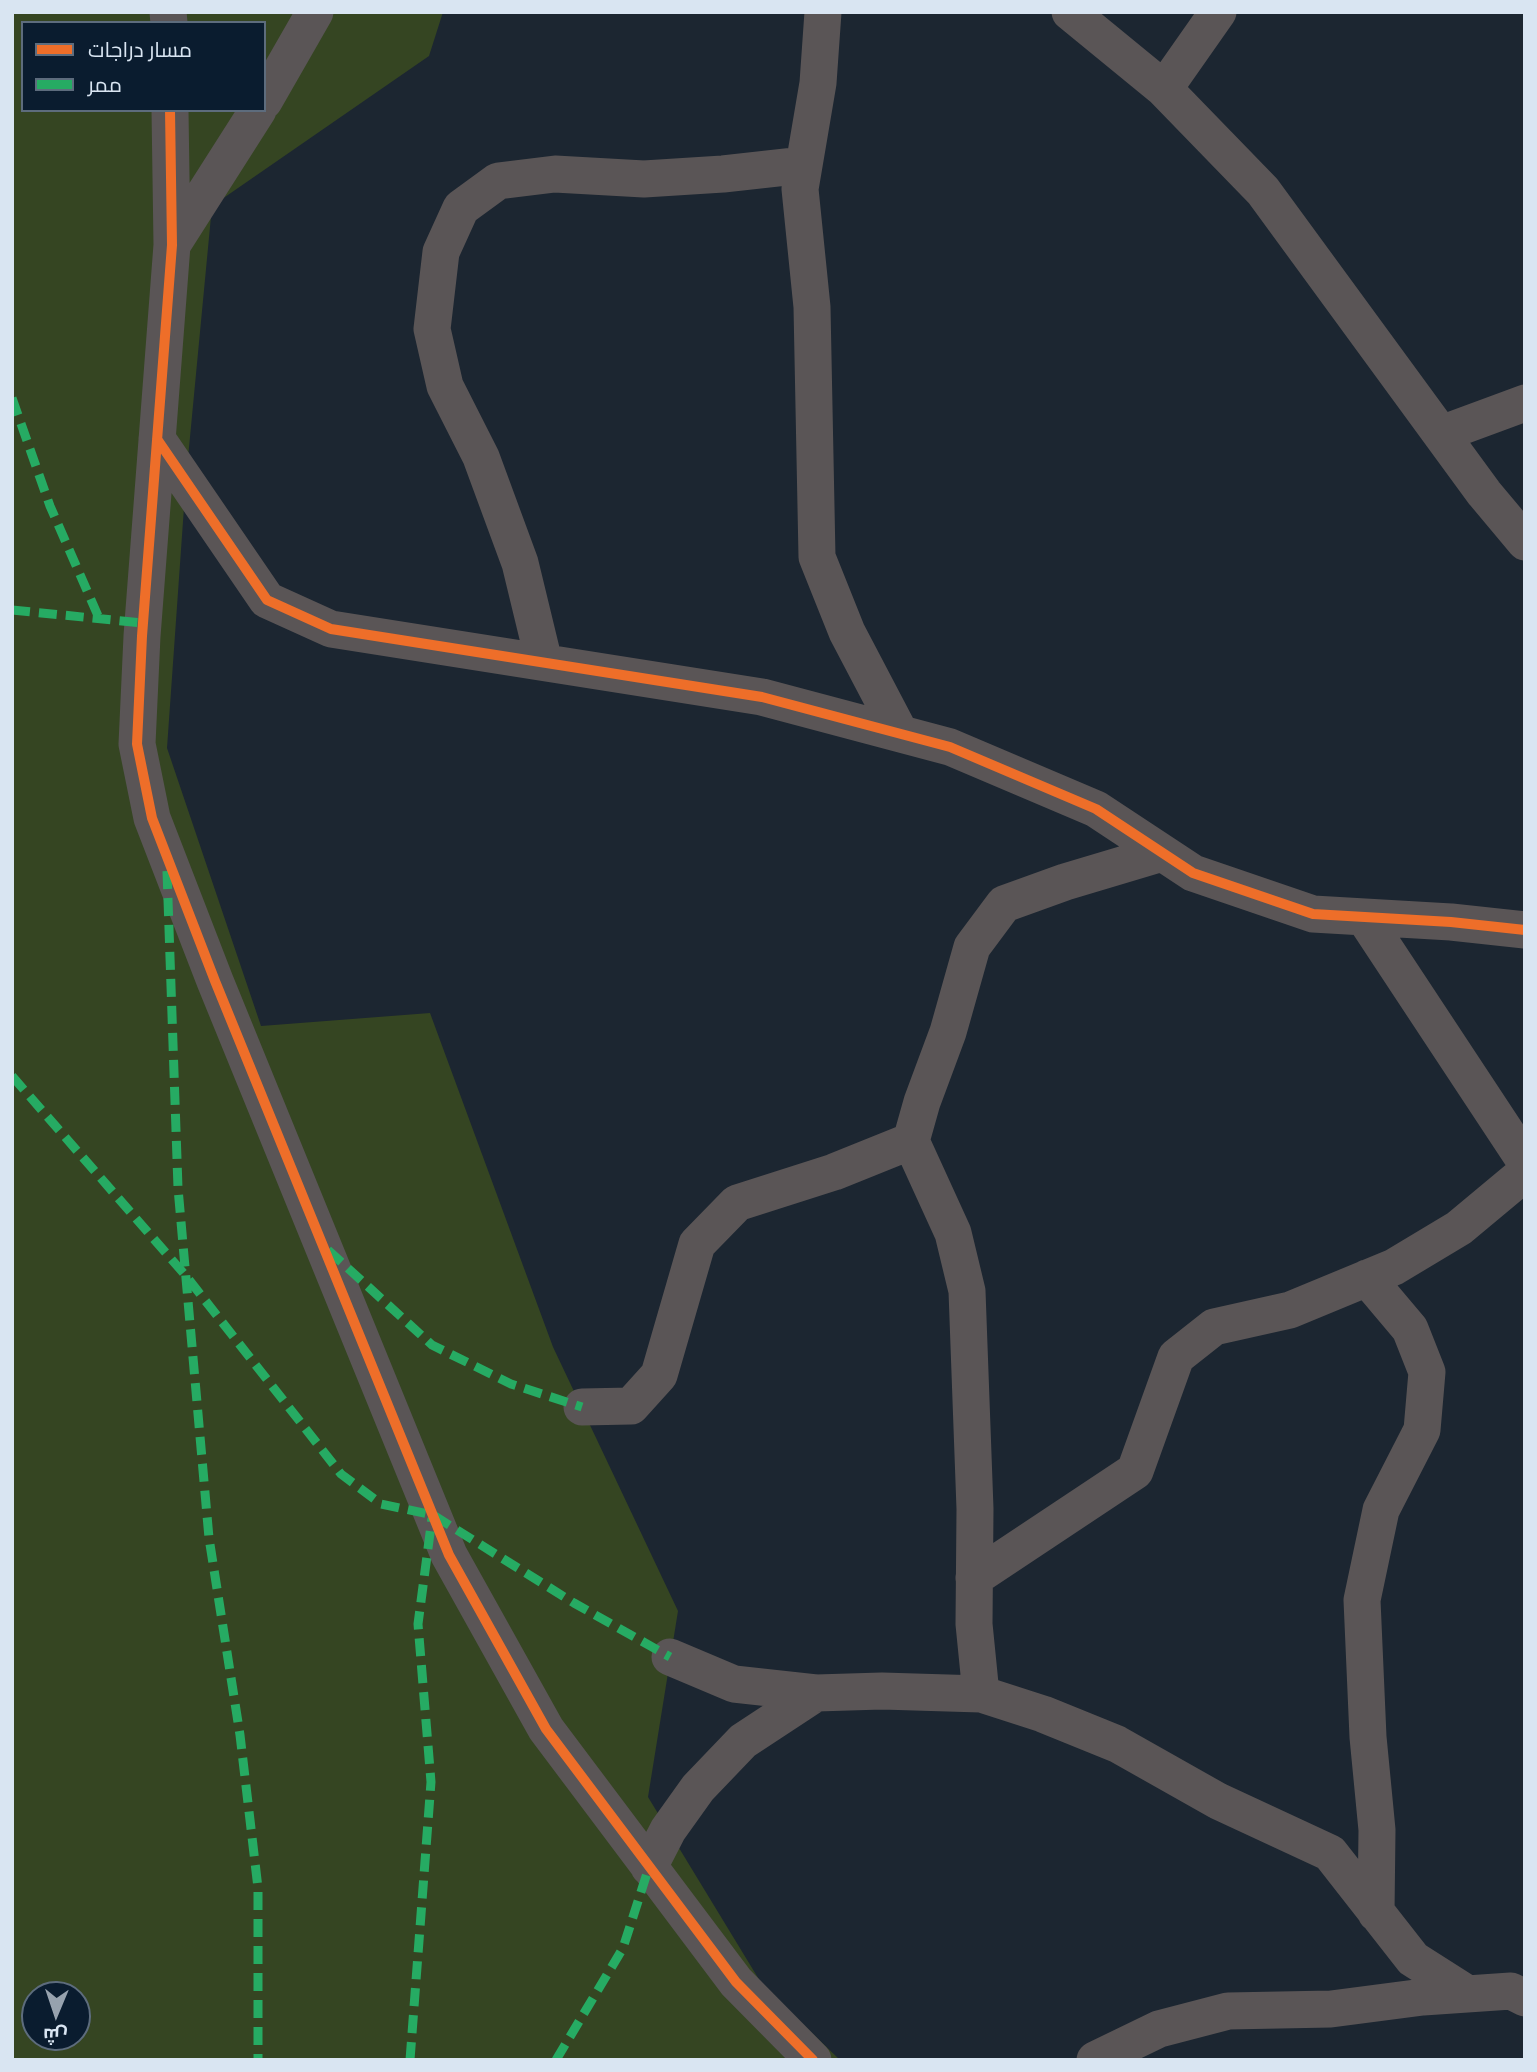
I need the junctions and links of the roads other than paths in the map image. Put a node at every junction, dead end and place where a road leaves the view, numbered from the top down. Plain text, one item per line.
1 (316, 12) edge
2 (823, 12) edge
3 (1070, 12) edge
4 (1218, 12) edge
5 (1164, 89) junction
6 (266, 98) edge
7 (170, 112) edge
8 (257, 112) edge
9 (804, 165) junction
10 (172, 245) junction
11 (1525, 403) edge
12 (1441, 434) junction
13 (157, 439) junction
14 (1525, 542) edge
15 (544, 662) junction
16 (900, 733) junction
17 (1163, 853) junction
18 (1364, 917) junction
19 (1525, 930) edge
20 (911, 1141) junction
21 (1525, 1160) edge
22 (1525, 1173) edge
23 (1367, 1278) junction
24 (582, 1407) dead end
25 (974, 1578) junction
26 (670, 1657) dead end
27 (816, 1693) junction
28 (981, 1694) junction
29 (649, 1867) junction
30 (1376, 1913) junction
31 (1468, 1994) junction
32 (1525, 1998) edge
33 (813, 2060) edge
34 (1095, 2060) edge

1 - 6 street
2 - 9 street
3 - 5 street
4 - 5 street
5 - 12 street
7 - 10 street
8 - 10 street
9 - 15 street
9 - 16 street
10 - 13 street
11 - 12 street
12 - 14 street
13 - 15 street
13 - 29 street
15 - 16 street
16 - 17 street
17 - 18 street
17 - 20 street
18 - 19 street
18 - 21 street
20 - 24 street
20 - 25 street
22 - 23 street
23 - 25 street
23 - 30 street
25 - 28 street
26 - 27 street
27 - 28 street
27 - 29 street
28 - 30 street
29 - 33 street
30 - 31 street
31 - 32 street
31 - 34 street

